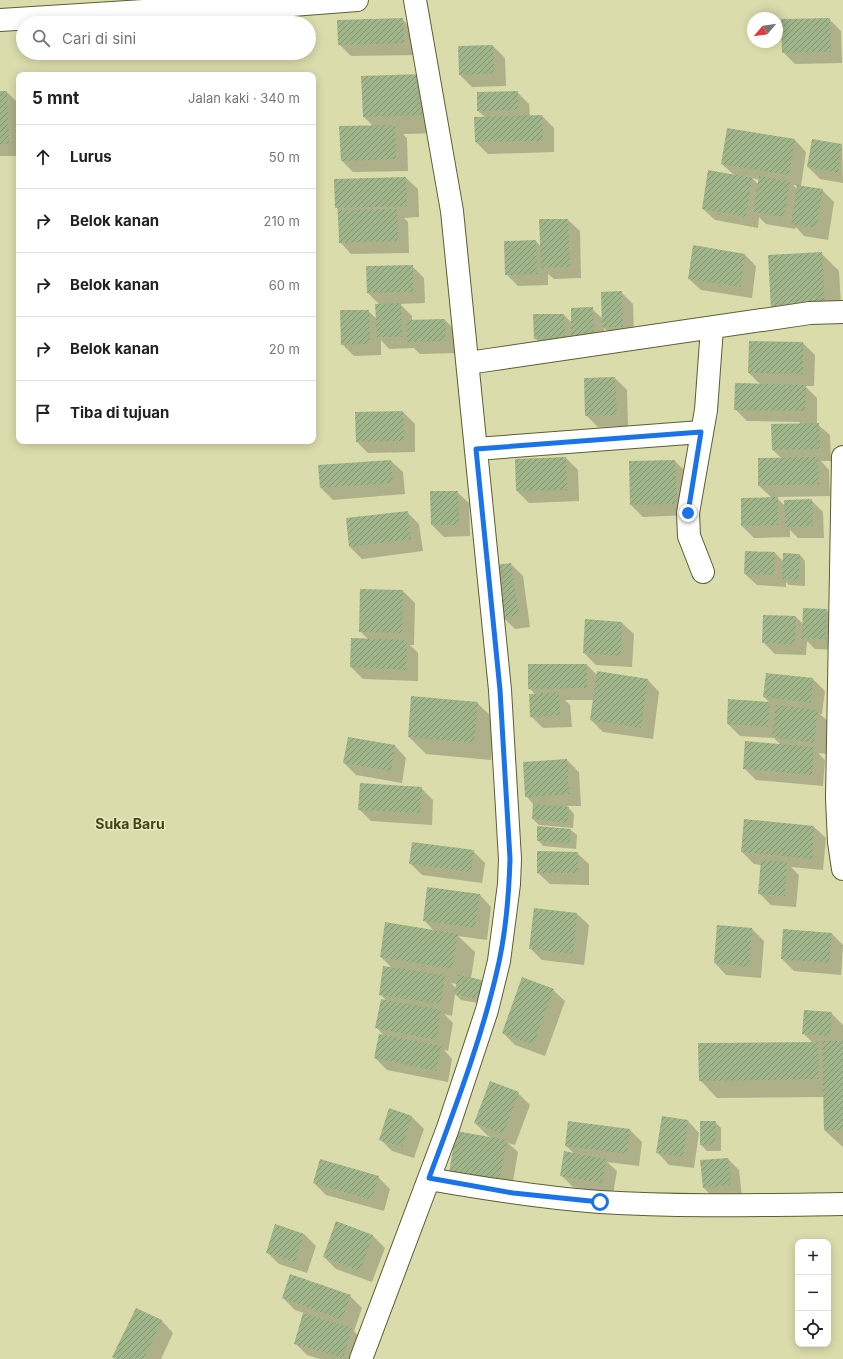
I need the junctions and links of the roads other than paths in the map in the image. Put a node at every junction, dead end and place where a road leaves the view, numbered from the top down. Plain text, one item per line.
1 (357, 0) edge
2 (415, 0) edge
3 (64, 16) edge
4 (16, 19) edge
5 (0, 20) edge
6 (843, 312) edge
7 (712, 328) junction
8 (468, 363) junction
9 (701, 432) junction
10 (476, 449) junction
11 (843, 457) edge
12 (703, 572) dead end
13 (841, 707) edge
14 (843, 870) edge
15 (429, 1178) junction
16 (843, 1204) edge
17 (361, 1359) edge

1 - 3 street
2 - 8 street
4 - 5 street
6 - 7 street
7 - 8 street
7 - 9 street
8 - 10 street
9 - 10 street
9 - 12 street
10 - 15 street
11 - 13 street
13 - 14 street
15 - 16 street
15 - 17 street

